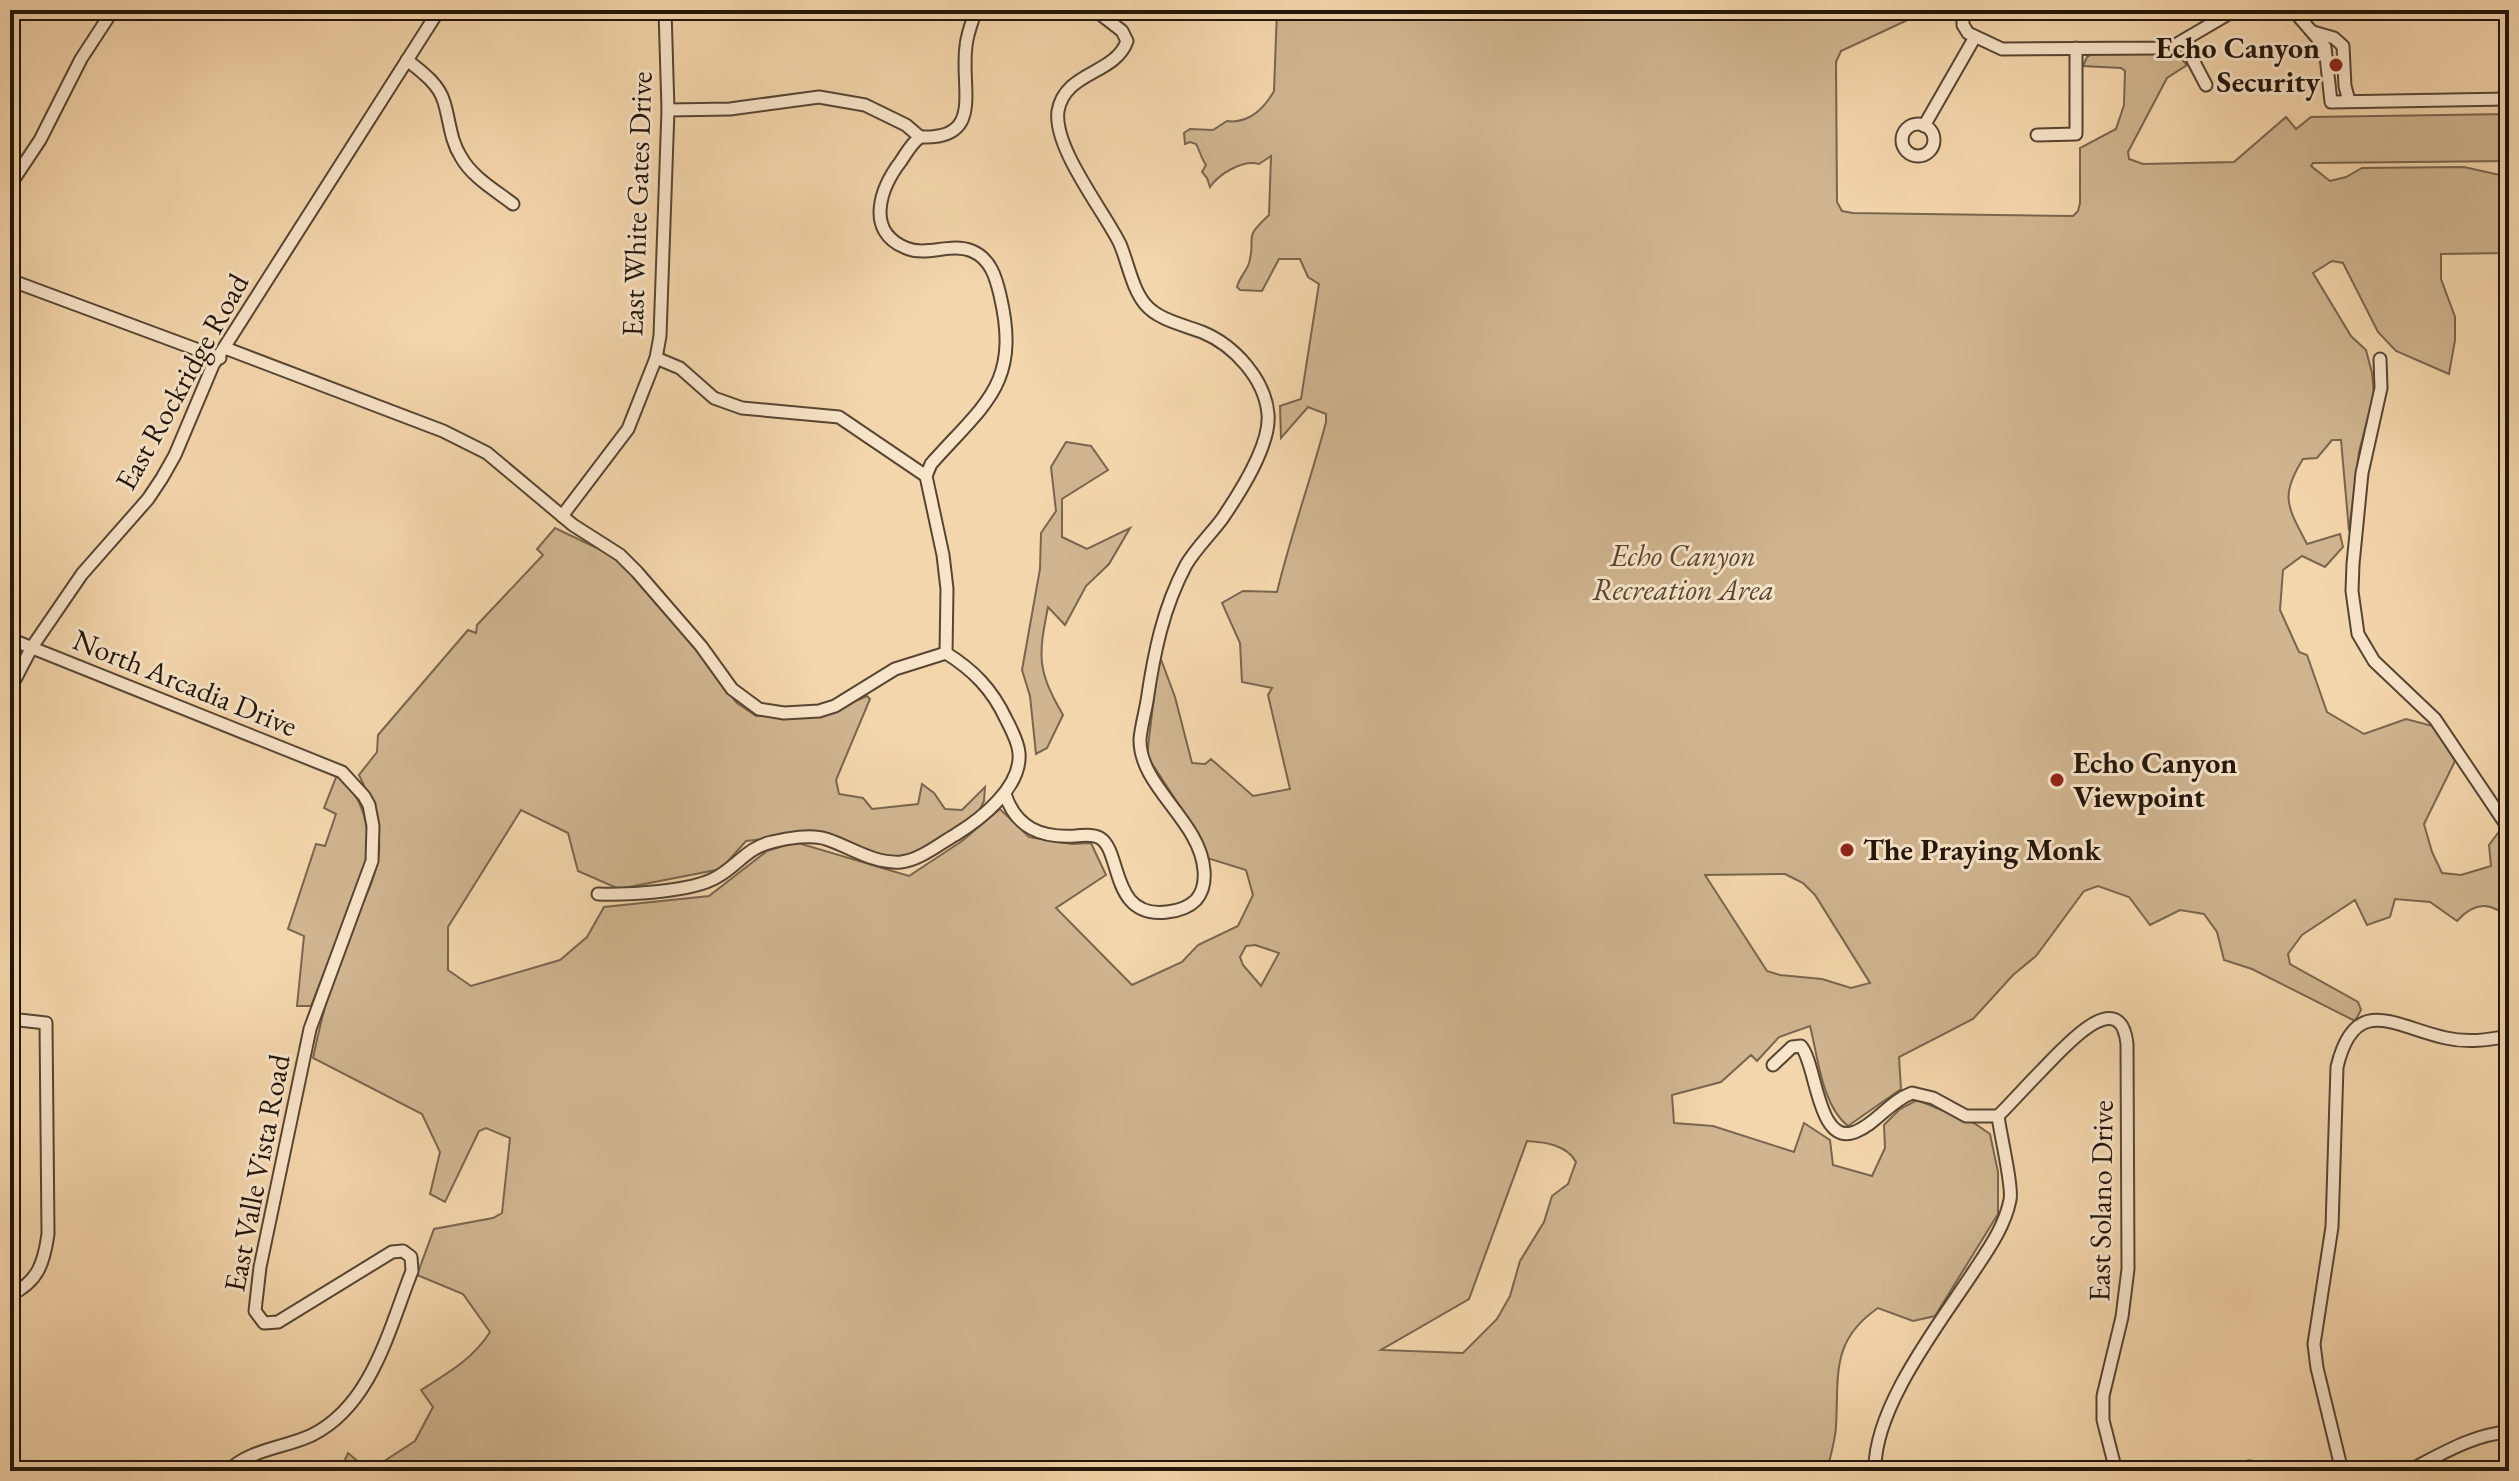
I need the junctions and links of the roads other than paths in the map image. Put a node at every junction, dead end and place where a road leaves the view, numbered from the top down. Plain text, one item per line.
1 (113, 10) edge
2 (439, 10) edge
3 (665, 10) edge
4 (976, 10) edge
5 (1095, 10) edge
6 (1963, 10) edge
7 (2235, 10) edge
8 (2293, 10) edge
9 (2312, 32) junction
10 (1975, 37) junction
11 (2183, 41) junction
12 (2076, 48) junction
13 (407, 60) junction
14 (2206, 85) dead end
15 (2509, 99) edge
16 (2349, 101) junction
17 (668, 110) junction
18 (1924, 126) dead end
19 (2037, 135) dead end
20 (920, 137) junction
21 (10, 185) edge
22 (513, 204) dead end
23 (10, 280) edge
24 (222, 353) junction
25 (656, 358) junction
26 (2380, 359) dead end
27 (926, 476) junction
28 (562, 516) junction
29 (10, 639) edge
30 (32, 647) junction
31 (946, 653) junction
32 (10, 689) edge
33 (342, 772) joint
34 (1005, 794) junction
35 (2509, 829) edge
36 (598, 894) dead end
37 (10, 1019) edge
38 (2509, 1036) edge
39 (1773, 1065) dead end
40 (1998, 1116) junction
41 (10, 1295) edge
42 (2509, 1432) edge
43 (228, 1471) edge
44 (1875, 1471) edge
45 (2116, 1471) edge
46 (2236, 1471) edge
47 (2279, 1471) edge
48 (2342, 1471) edge
49 (2408, 1471) edge

1 - 21 street
2 - 13 street, East Rockridge Road
3 - 17 street, East White Gates Drive
4 - 20 street
5 - 34 street
6 - 10 street
7 - 11 street
8 - 9 street
9 - 16 street
9 - 16 street
10 - 12 street
10 - 18 street
11 - 12 street
11 - 14 street
12 - 19 street
13 - 22 street
13 - 24 street, East Rockridge Road
15 - 16 street
17 - 20 street
17 - 25 street, East White Gates Drive
20 - 27 street
23 - 24 street
24 - 28 street
24 - 30 street, East Rockridge Road
25 - 27 street
25 - 28 street, East White Gates Drive
26 - 35 street
27 - 31 street
28 - 31 street
29 - 30 street, North Arcadia Drive
30 - 32 street, East Rockridge Road
30 - 33 street, North Arcadia Drive
31 - 34 street
33 - 43 street, East Valle Vista Road
34 - 36 street
37 - 41 street
38 - 48 street
39 - 40 street
40 - 44 street
40 - 45 street, East Solano Drive
42 - 49 street
46 - 47 street

